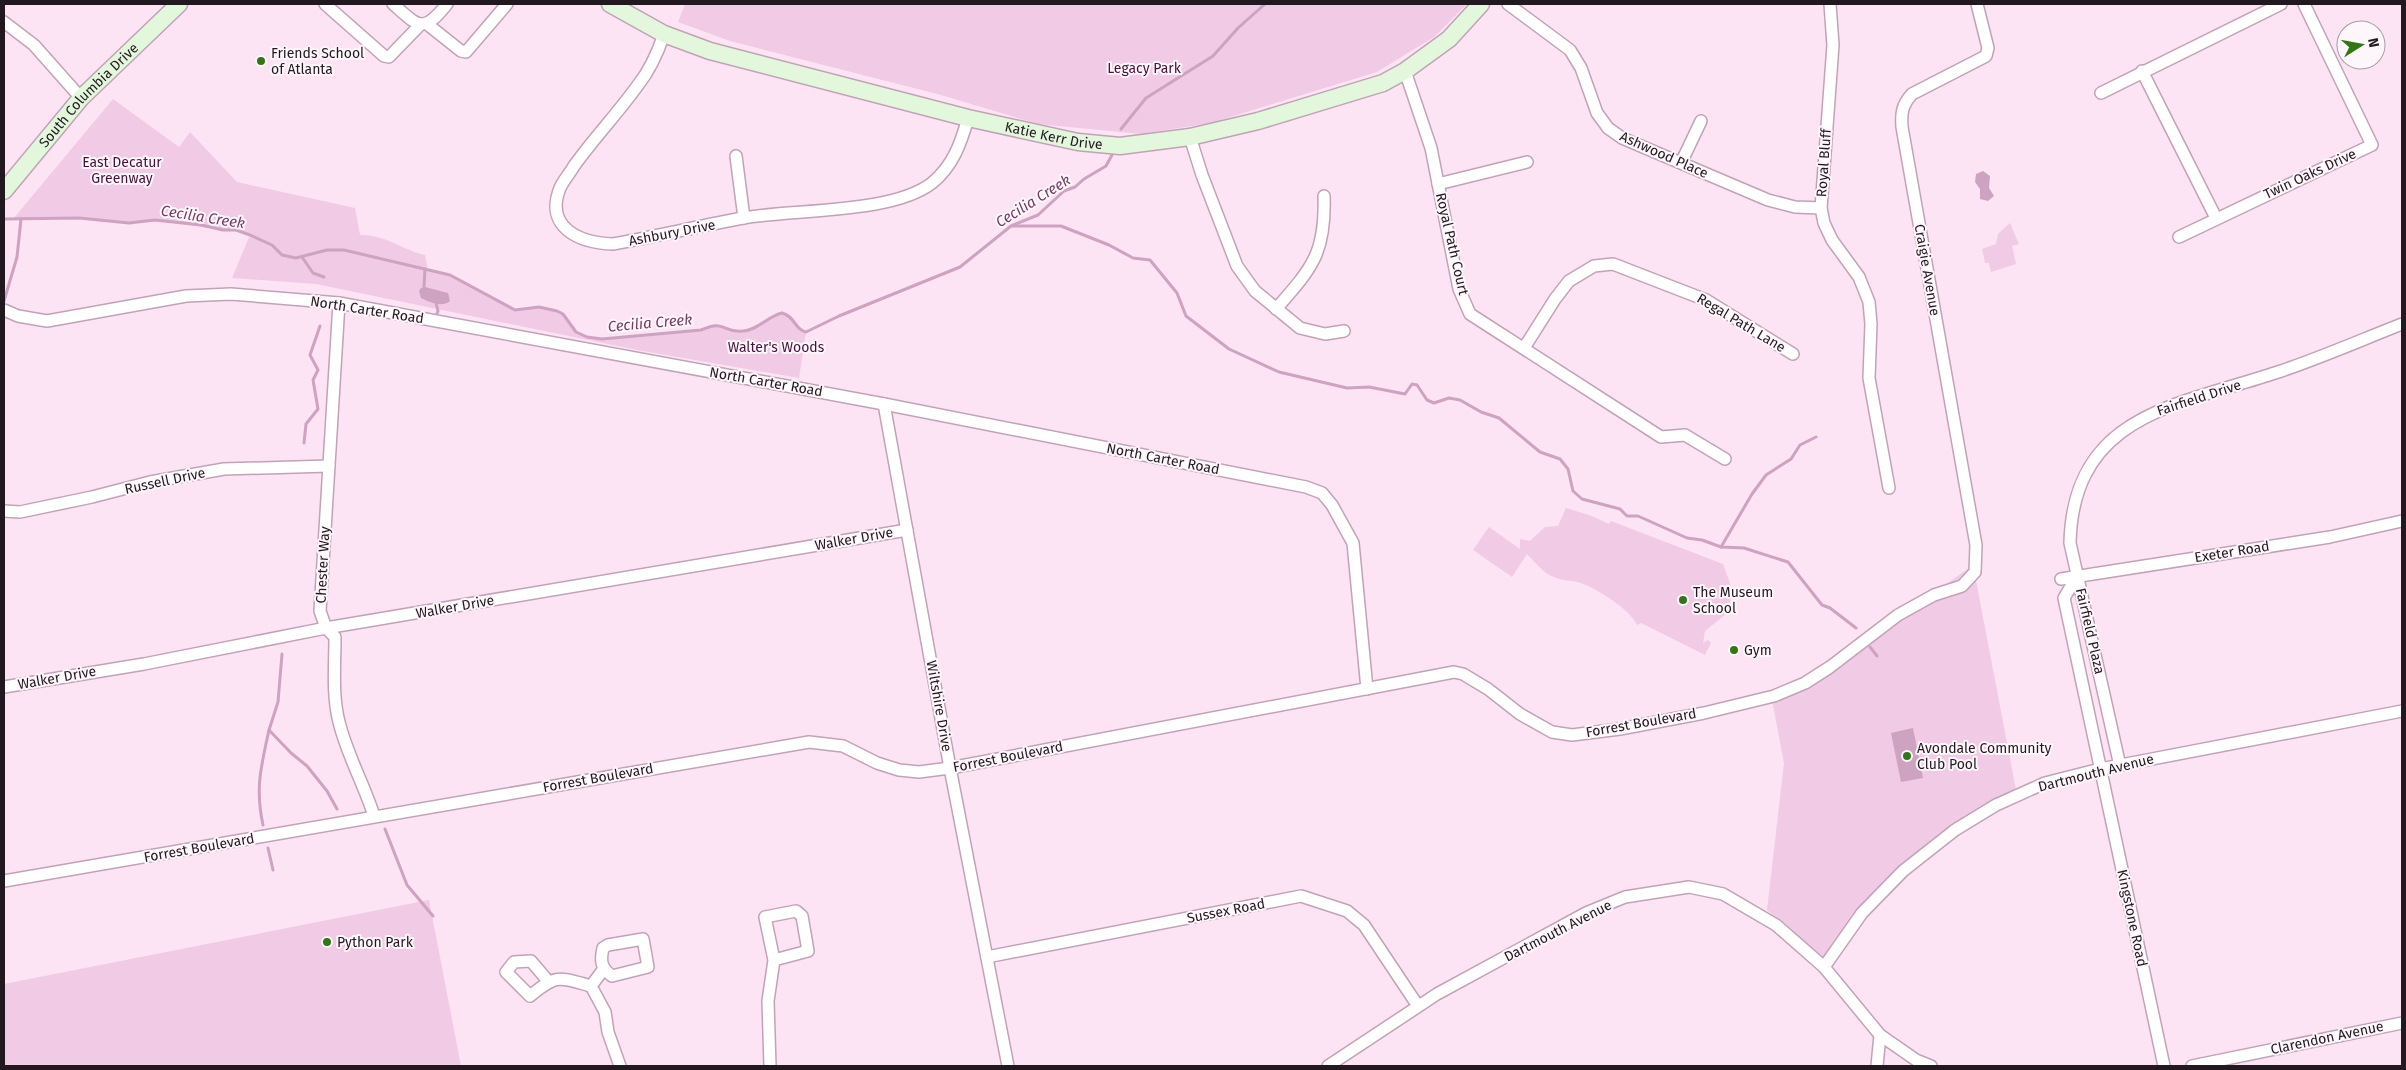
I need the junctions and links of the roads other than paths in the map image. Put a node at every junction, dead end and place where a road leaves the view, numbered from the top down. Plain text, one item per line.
1 (179, 4) edge
2 (324, 4) edge
3 (393, 4) edge
4 (447, 4) edge
5 (507, 4) edge
6 (610, 4) edge
7 (1481, 4) edge
8 (1508, 4) edge
9 (1830, 4) edge
10 (1977, 4) edge
11 (2281, 4) edge
12 (2304, 4) edge
13 (4, 22) edge
14 (424, 24) junction
15 (664, 34) junction
16 (1406, 71) junction
17 (2142, 71) junction
18 (2101, 93) dead end
19 (82, 98) junction
20 (968, 118) junction
21 (1701, 121) dead end
22 (1190, 137) junction
23 (736, 156) dead end
24 (1526, 162) dead end
25 (1681, 163) junction
26 (1438, 184) junction
27 (4, 191) edge
28 (1324, 196) dead end
29 (1821, 208) junction
30 (744, 218) junction
31 (2216, 218) junction
32 (2179, 237) dead end
33 (339, 303) junction
34 (1276, 308) junction
35 (4, 310) edge
36 (2402, 324) edge
37 (1344, 331) dead end
38 (1524, 348) junction
39 (1793, 354) dead end
40 (884, 404) junction
41 (1725, 459) dead end
42 (328, 466) junction
43 (1889, 488) dead end
44 (4, 511) edge
45 (2402, 521) edge
46 (907, 530) junction
47 (2077, 576) junction
48 (2061, 579) dead end
49 (1968, 582) joint
50 (326, 628) junction
51 (4, 687) edge
52 (1367, 689) junction
53 (2402, 711) edge
54 (2120, 766) junction
55 (950, 768) junction
56 (2100, 770) junction
57 (374, 816) junction
58 (4, 881) edge
59 (987, 957) junction
60 (774, 960) junction
61 (1824, 967) junction
62 (603, 970) dead end
63 (548, 981) dead end
64 (591, 986) junction
65 (1418, 1006) junction
66 (2402, 1023) edge
67 (1880, 1035) junction
68 (620, 1066) edge
69 (770, 1066) edge
70 (1008, 1066) edge
71 (1328, 1066) edge
72 (1877, 1066) edge
73 (1931, 1066) edge
74 (2164, 1066) edge
75 (2192, 1066) edge

1 - 19 street, South Columbia Drive
2 - 14 street
3 - 14 street
4 - 14 street
5 - 14 street
6 - 15 street, Katie Kerr Drive
7 - 16 street, Katie Kerr Drive
8 - 25 street, Ashwood Place
9 - 29 street, Royal Bluff
10 - 49 street, Craigie Avenue
11 - 17 street
12 - 31 street, Twin Oaks Drive
13 - 19 street
15 - 20 street, Katie Kerr Drive
15 - 30 street, Ashbury Drive
16 - 22 street, Katie Kerr Drive
16 - 26 street, Royal Path Court
17 - 18 street
17 - 31 street
19 - 27 street, South Columbia Drive
20 - 22 street, Katie Kerr Drive
20 - 30 street, Ashbury Drive
21 - 25 street
22 - 34 street
23 - 30 street
24 - 26 street
25 - 29 street, Ashwood Place
26 - 38 street, Royal Path Court
28 - 34 street
29 - 43 street, Royal Bluff
31 - 32 street, Twin Oaks Drive
33 - 35 street, North Carter Road
33 - 40 street, North Carter Road
33 - 42 street, Chester Way
34 - 37 street
36 - 47 street, Fairfield Drive
38 - 39 street, Regal Path Lane
38 - 41 street, Royal Path Court
40 - 46 street, Wiltshire Drive
40 - 52 street, North Carter Road
42 - 44 street, Russell Drive
42 - 50 street, Chester Way
45 - 47 street, Exeter Road
46 - 50 street, Walker Drive
46 - 55 street, Wiltshire Drive
47 - 48 street, Exeter Road
47 - 54 street, Fairfield Plaza
47 - 56 street, Fairfield Plaza
49 - 52 street, Forrest Boulevard
50 - 51 street, Walker Drive
50 - 57 street, Chester Way
52 - 55 street, Forrest Boulevard
53 - 54 street, Dartmouth Avenue
54 - 56 street, Dartmouth Avenue
55 - 57 street, Forrest Boulevard
55 - 59 street, Wiltshire Drive
56 - 61 street, Dartmouth Avenue
56 - 74 street, Kingstone Road
57 - 58 street, Forrest Boulevard
59 - 65 street, Sussex Road
59 - 70 street, Wiltshire Drive
60 - 60 street
60 - 69 street
61 - 65 street, Dartmouth Avenue
61 - 67 street
62 - 64 street
63 - 64 street
64 - 68 street
65 - 71 street, Dartmouth Avenue
66 - 75 street, Clarendon Avenue
67 - 72 street
67 - 73 street

